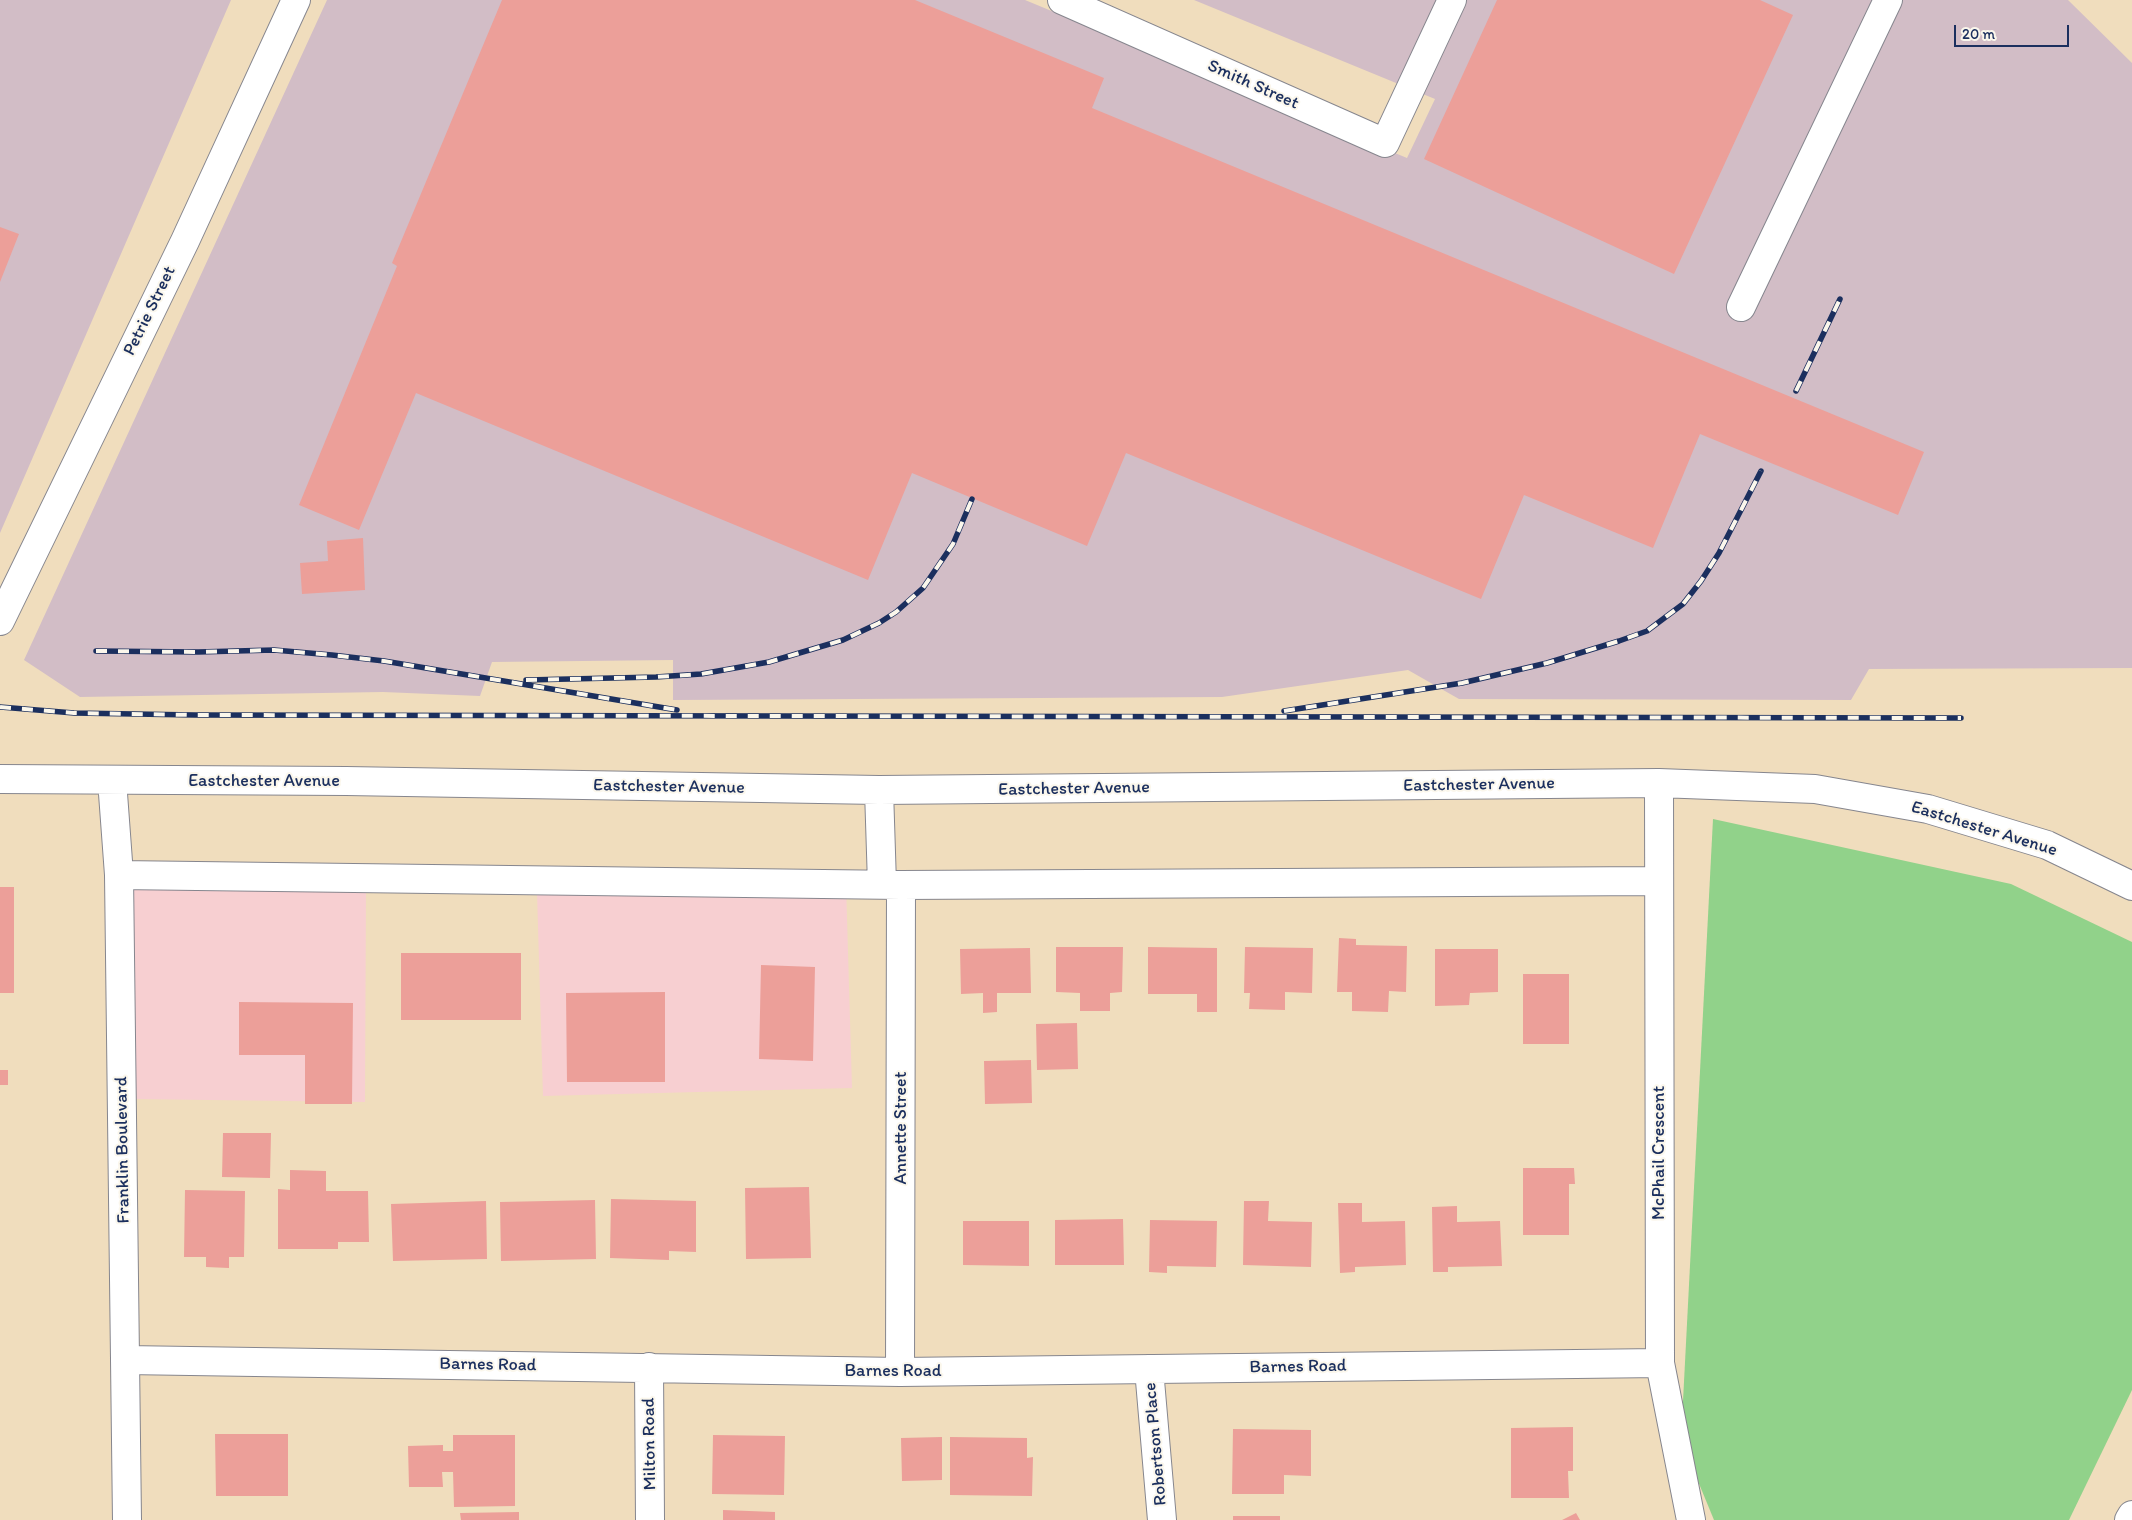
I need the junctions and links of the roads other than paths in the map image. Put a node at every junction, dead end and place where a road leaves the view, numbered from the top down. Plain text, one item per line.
1 (296, 0) edge
2 (1062, 0) edge
3 (1452, 0) edge
4 (1888, 0) edge
5 (1741, 307) dead end
6 (0, 621) edge
7 (0, 779) edge
8 (112, 780) junction
9 (1658, 783) junction
10 (879, 790) junction
11 (119, 875) junction
12 (1658, 881) junction
13 (892, 884) junction
14 (2132, 886) edge
15 (126, 1360) junction
16 (1660, 1363) junction
17 (649, 1367) junction
18 (1149, 1369) junction
19 (900, 1372) junction
20 (2132, 1515) edge
21 (128, 1520) edge
22 (650, 1520) edge
23 (1162, 1520) edge
24 (1691, 1520) edge
25 (2129, 1520) edge

1 - 6 street, Petrie Street
2 - 3 street, Smith Street
4 - 5 street
7 - 8 street, Eastchester Avenue
8 - 10 street, Eastchester Avenue
8 - 11 street, Franklin Boulevard
9 - 10 street, Eastchester Avenue
9 - 12 street, McPhail Crescent
9 - 14 street, Eastchester Avenue
10 - 13 street, Annette Street
11 - 13 street
11 - 15 street, Franklin Boulevard
12 - 13 street
12 - 16 street, McPhail Crescent
13 - 19 street, Annette Street
15 - 17 street, Barnes Road
15 - 21 street, Franklin Boulevard
16 - 18 street, Barnes Road
16 - 24 street, McPhail Crescent
17 - 19 street, Barnes Road
17 - 22 street, Milton Road
18 - 19 street, Barnes Road
18 - 23 street, Robertson Place
20 - 25 street

